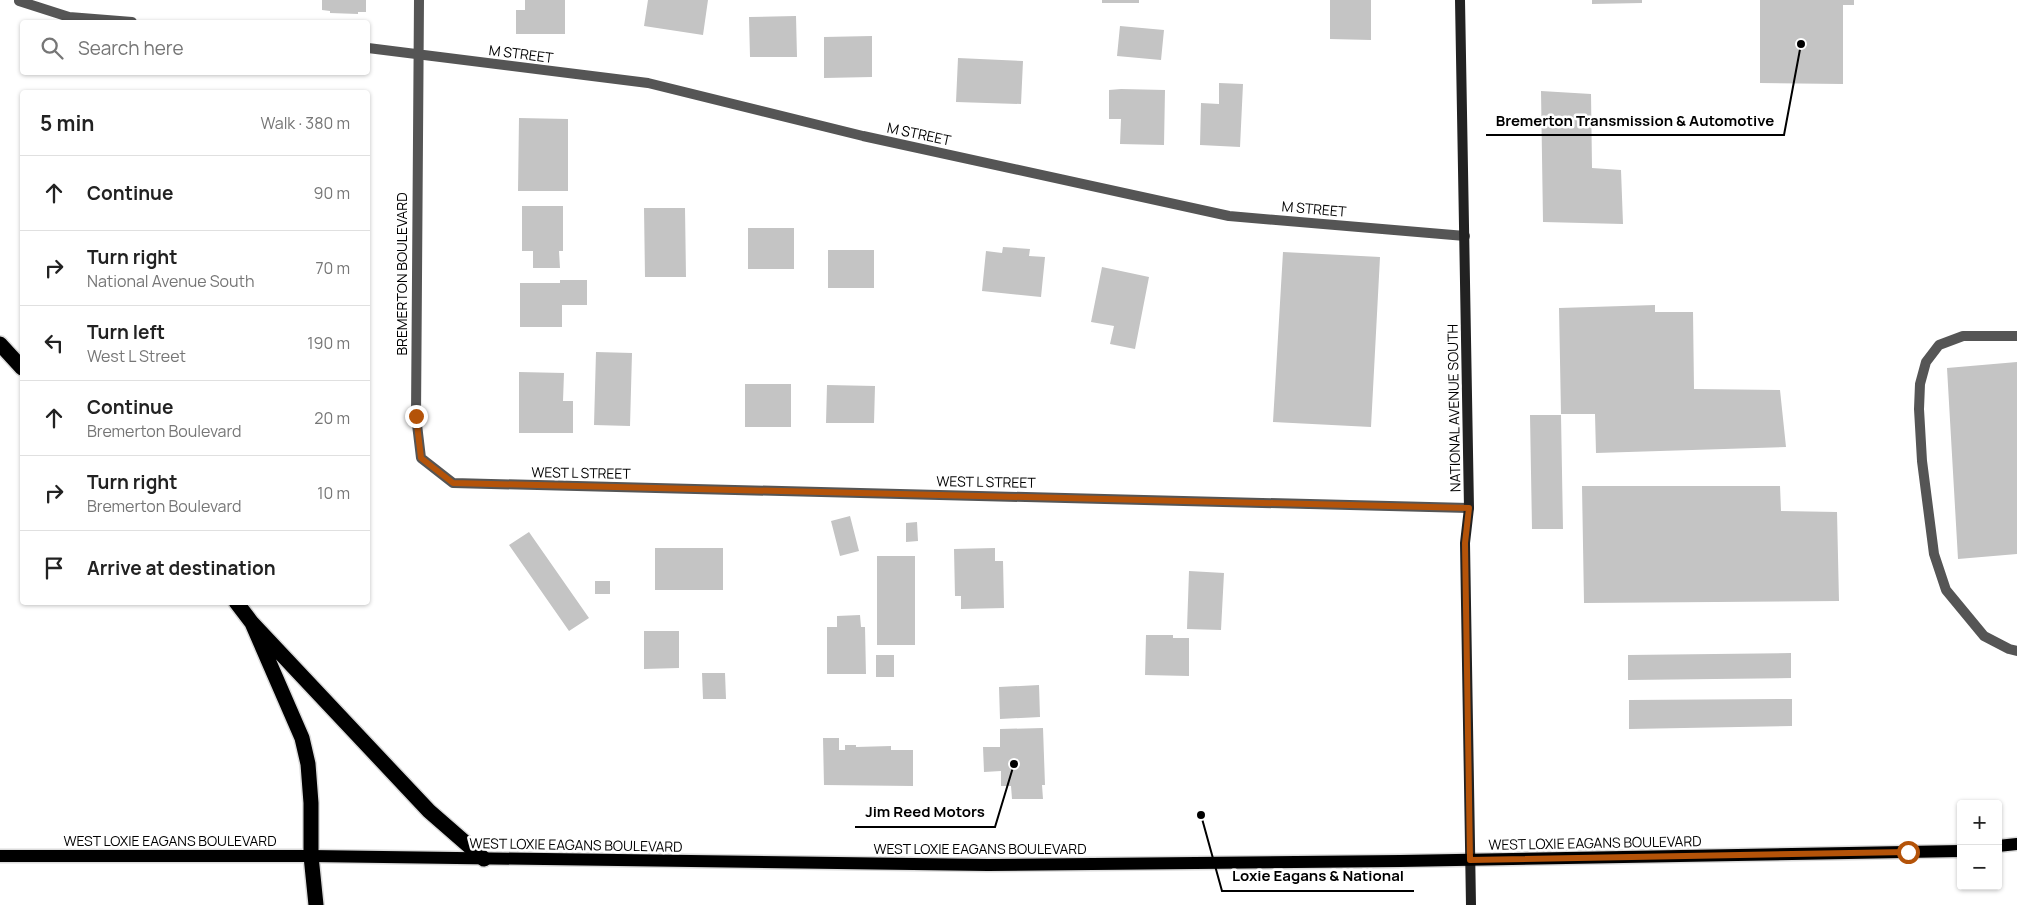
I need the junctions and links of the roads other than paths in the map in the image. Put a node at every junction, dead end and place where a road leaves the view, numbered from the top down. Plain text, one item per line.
1 (419, 0) edge
2 (1460, 0) edge
3 (19, 1) edge
4 (107, 20) edge
5 (370, 48) edge
6 (417, 55) junction
7 (1465, 236) junction
8 (2017, 336) edge
9 (0, 344) edge
10 (20, 366) edge
11 (503, 484) joint
12 (1469, 508) junction
13 (238, 605) edge
14 (252, 623) junction
15 (2017, 651) edge
16 (2017, 844) edge
17 (2002, 846) edge
18 (1957, 851) edge
19 (0, 856) edge
20 (311, 856) junction
21 (484, 859) junction
22 (1470, 860) junction
23 (316, 905) edge
24 (1471, 905) edge

1 - 6 street, BREMERTON BOULEVARD
2 - 7 main road, NATIONAL AVENUE SOUTH
3 - 4 street
5 - 6 street, M STREET
6 - 7 street, M STREET
6 - 11 street, BREMERTON BOULEVARD
7 - 12 main road, NATIONAL AVENUE SOUTH
8 - 15 street
9 - 10 highway
11 - 12 street, WEST L STREET
12 - 22 main road, NATIONAL AVENUE SOUTH
13 - 14 highway
14 - 20 highway
14 - 21 highway
16 - 17 main road
18 - 22 main road, WEST LOXIE EAGANS BOULEVARD
19 - 20 main road, WEST LOXIE EAGANS BOULEVARD
20 - 21 main road, WEST LOXIE EAGANS BOULEVARD
20 - 23 highway
21 - 22 main road, WEST LOXIE EAGANS BOULEVARD
22 - 24 main road, NATIONAL AVENUE SOUTH

